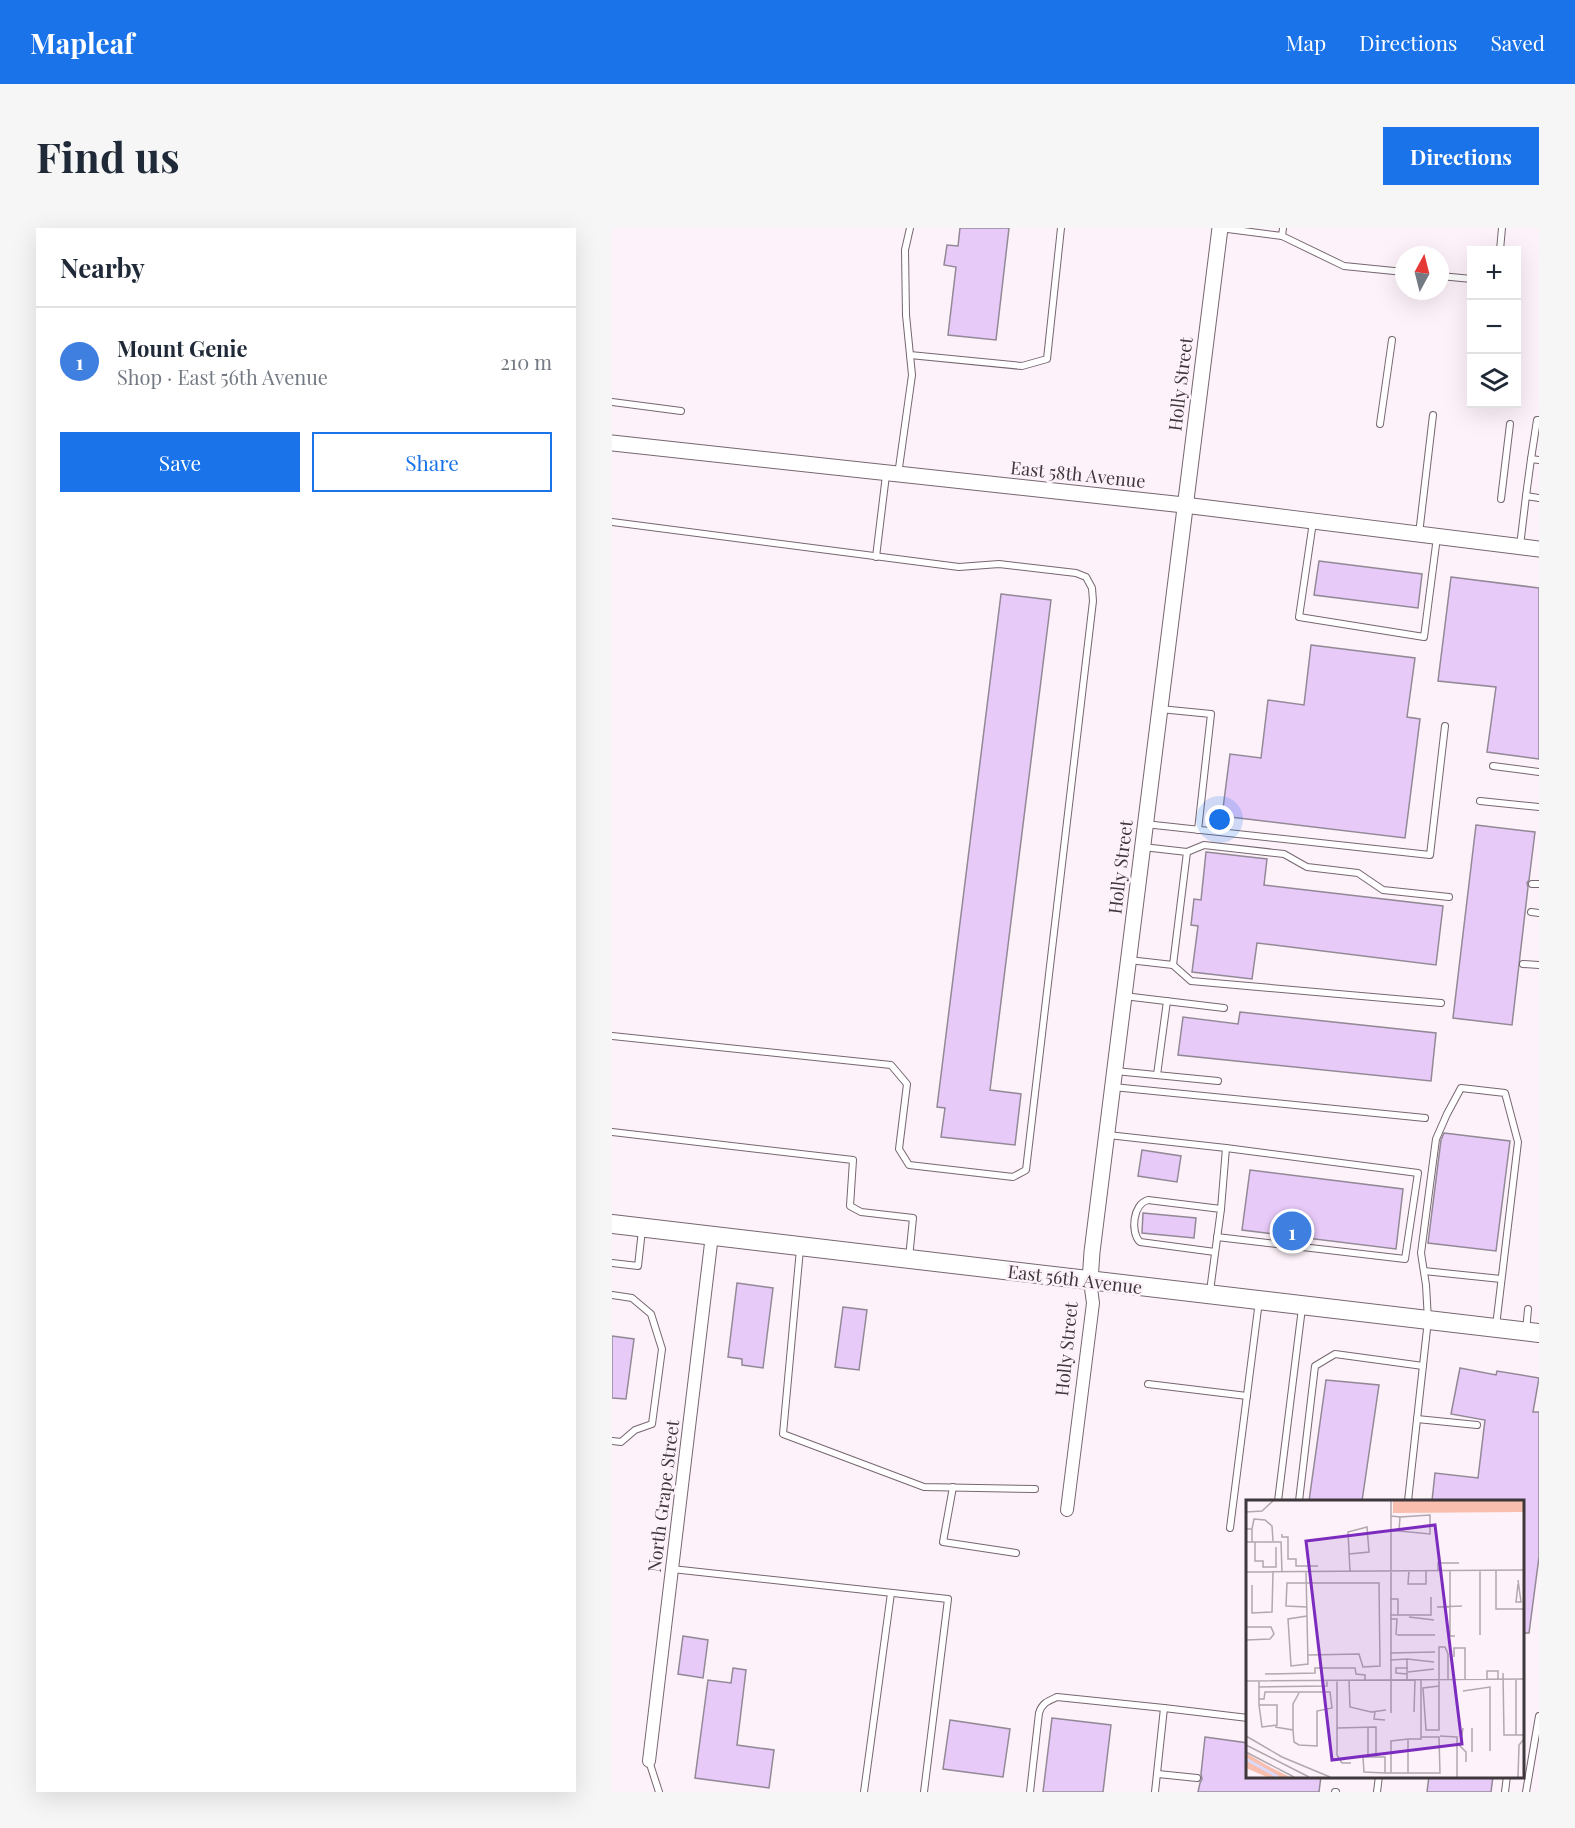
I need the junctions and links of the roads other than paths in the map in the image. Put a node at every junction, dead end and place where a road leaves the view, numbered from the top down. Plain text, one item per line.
1 (910, 228) edge
2 (1061, 228) edge
3 (1220, 228) edge
4 (1283, 228) edge
5 (1502, 228) edge
6 (1282, 236) junction
7 (1500, 246) edge
8 (1395, 271) edge
9 (1449, 277) edge
10 (1467, 279) edge
11 (1392, 339) dead end
12 (910, 355) junction
13 (612, 402) edge
14 (681, 411) dead end
15 (1433, 416) dead end
16 (1539, 420) edge
17 (1380, 423) dead end
18 (1510, 424) dead end
19 (612, 443) edge
20 (1531, 459) junction
21 (1539, 460) edge
22 (892, 475) junction
23 (1526, 496) junction
24 (1539, 498) edge
25 (1502, 499) dead end
26 (1184, 505) junction
27 (1313, 520) junction
28 (612, 522) edge
29 (1419, 534) junction
30 (1437, 536) junction
31 (1520, 546) junction
32 (1539, 549) edge
33 (876, 557) junction
34 (1159, 709) junction
35 (1445, 726) dead end
36 (1492, 766) dead end
37 (1539, 772) edge
38 (1480, 801) dead end
39 (1539, 807) edge
40 (1145, 824) junction
41 (1198, 830) junction
42 (1142, 847) junction
43 (1187, 852) junction
44 (1449, 897) dead end
45 (1531, 912) dead end
46 (1539, 913) edge
47 (1128, 960) junction
48 (1524, 964) dead end
49 (1173, 965) junction
50 (1539, 965) edge
51 (1124, 996) junction
52 (1167, 1001) junction
53 (1441, 1003) dead end
54 (1224, 1008) dead end
55 (612, 1036) edge
56 (1114, 1071) junction
57 (1157, 1075) junction
58 (1218, 1080) dead end
59 (1112, 1087) junction
60 (1425, 1118) dead end
61 (612, 1132) edge
62 (1106, 1135) junction
63 (1226, 1148) junction
64 (1221, 1209) junction
65 (612, 1224) edge
66 (642, 1227) junction
67 (712, 1235) junction
68 (1217, 1237) junction
69 (801, 1245) junction
70 (1215, 1252) junction
71 (909, 1258) junction
72 (612, 1263) edge
73 (1424, 1271) junction
74 (1501, 1279) junction
75 (1090, 1281) junction
76 (612, 1295) edge
77 (1210, 1295) junction
78 (1260, 1300) junction
79 (1302, 1305) junction
80 (1528, 1309) dead end
81 (1428, 1320) junction
82 (1496, 1328) junction
83 (1532, 1332) edge
84 (1423, 1366) junction
85 (1148, 1384) dead end
86 (1247, 1396) junction
87 (1417, 1419) junction
88 (1478, 1425) dead end
89 (612, 1441) edge
90 (953, 1487) junction
91 (1035, 1489) dead end
92 (1278, 1500) edge
93 (1299, 1500) edge
94 (1408, 1500) edge
95 (1067, 1510) dead end
96 (1230, 1528) dead end
97 (1016, 1552) dead end
98 (672, 1569) junction
99 (891, 1593) junction
100 (1164, 1708) junction
101 (1539, 1716) edge
102 (1246, 1718) edge
103 (649, 1761) joint
104 (1158, 1774) junction
105 (1379, 1777) edge
106 (1507, 1777) edge
107 (1197, 1778) dead end
108 (659, 1792) edge
109 (864, 1792) edge
110 (924, 1792) edge
111 (1030, 1792) edge
112 (1155, 1792) edge
113 (1377, 1792) edge
114 (1504, 1792) edge
115 (1526, 1792) edge

1 - 12 lane
2 - 12 lane
3 - 6 lane
3 - 26 street, Holly Street
4 - 6 lane
5 - 7 lane
6 - 8 lane
9 - 10 lane
11 - 17 lane
12 - 22 lane
13 - 14 lane
15 - 29 lane
16 - 20 lane
18 - 25 lane
19 - 22 street, East 58th Avenue
20 - 21 lane
20 - 23 lane
22 - 26 street, East 58th Avenue
22 - 33 lane
23 - 24 lane
23 - 31 lane
26 - 27 street, East 58th Avenue
26 - 34 street, Holly Street
27 - 29 street, East 58th Avenue
27 - 30 lane
28 - 33 lane
29 - 30 street, East 58th Avenue
30 - 31 street, East 58th Avenue
31 - 32 street, East 58th Avenue
33 - 55 lane
34 - 40 street, Holly Street
34 - 41 lane
35 - 41 lane
36 - 37 lane
38 - 39 lane
40 - 41 lane
40 - 42 street, Holly Street
42 - 43 lane
42 - 47 street, Holly Street
43 - 44 lane
43 - 49 lane
45 - 46 lane
47 - 49 lane
47 - 51 street, Holly Street
48 - 50 lane
49 - 53 lane
51 - 52 lane
51 - 56 street, Holly Street
52 - 54 lane
52 - 57 lane
56 - 57 lane
56 - 59 street, Holly Street
57 - 58 lane
59 - 60 lane
59 - 62 street, Holly Street
61 - 71 lane
62 - 63 lane
62 - 75 street, Holly Street
63 - 64 lane
63 - 68 lane
64 - 68 lane
64 - 70 lane
65 - 66 main road, East 56th Avenue
66 - 67 main road, East 56th Avenue
66 - 72 lane
67 - 69 main road, East 56th Avenue
67 - 98 street, North Grape Street
68 - 70 lane
69 - 71 main road, East 56th Avenue
69 - 90 lane
70 - 77 lane
71 - 75 main road, East 56th Avenue
73 - 74 lane
73 - 74 lane
73 - 81 lane
74 - 82 lane
75 - 77 main road, East 56th Avenue
75 - 95 street, Holly Street
76 - 89 lane
77 - 78 main road, East 56th Avenue
78 - 79 main road, East 56th Avenue
78 - 86 lane
79 - 81 main road, East 56th Avenue
79 - 92 lane
80 - 83 lane
81 - 82 main road, East 56th Avenue
81 - 84 lane
82 - 83 main road, East 56th Avenue
84 - 87 lane
84 - 93 lane
85 - 86 lane
86 - 96 lane
87 - 88 lane
87 - 94 lane
90 - 91 lane
90 - 97 lane
98 - 99 lane
98 - 103 street, North Grape Street
99 - 109 lane
99 - 110 lane
100 - 102 lane
100 - 104 lane
100 - 111 lane
101 - 115 lane
103 - 108 lane
104 - 107 lane
104 - 112 lane
105 - 113 lane
106 - 114 lane

